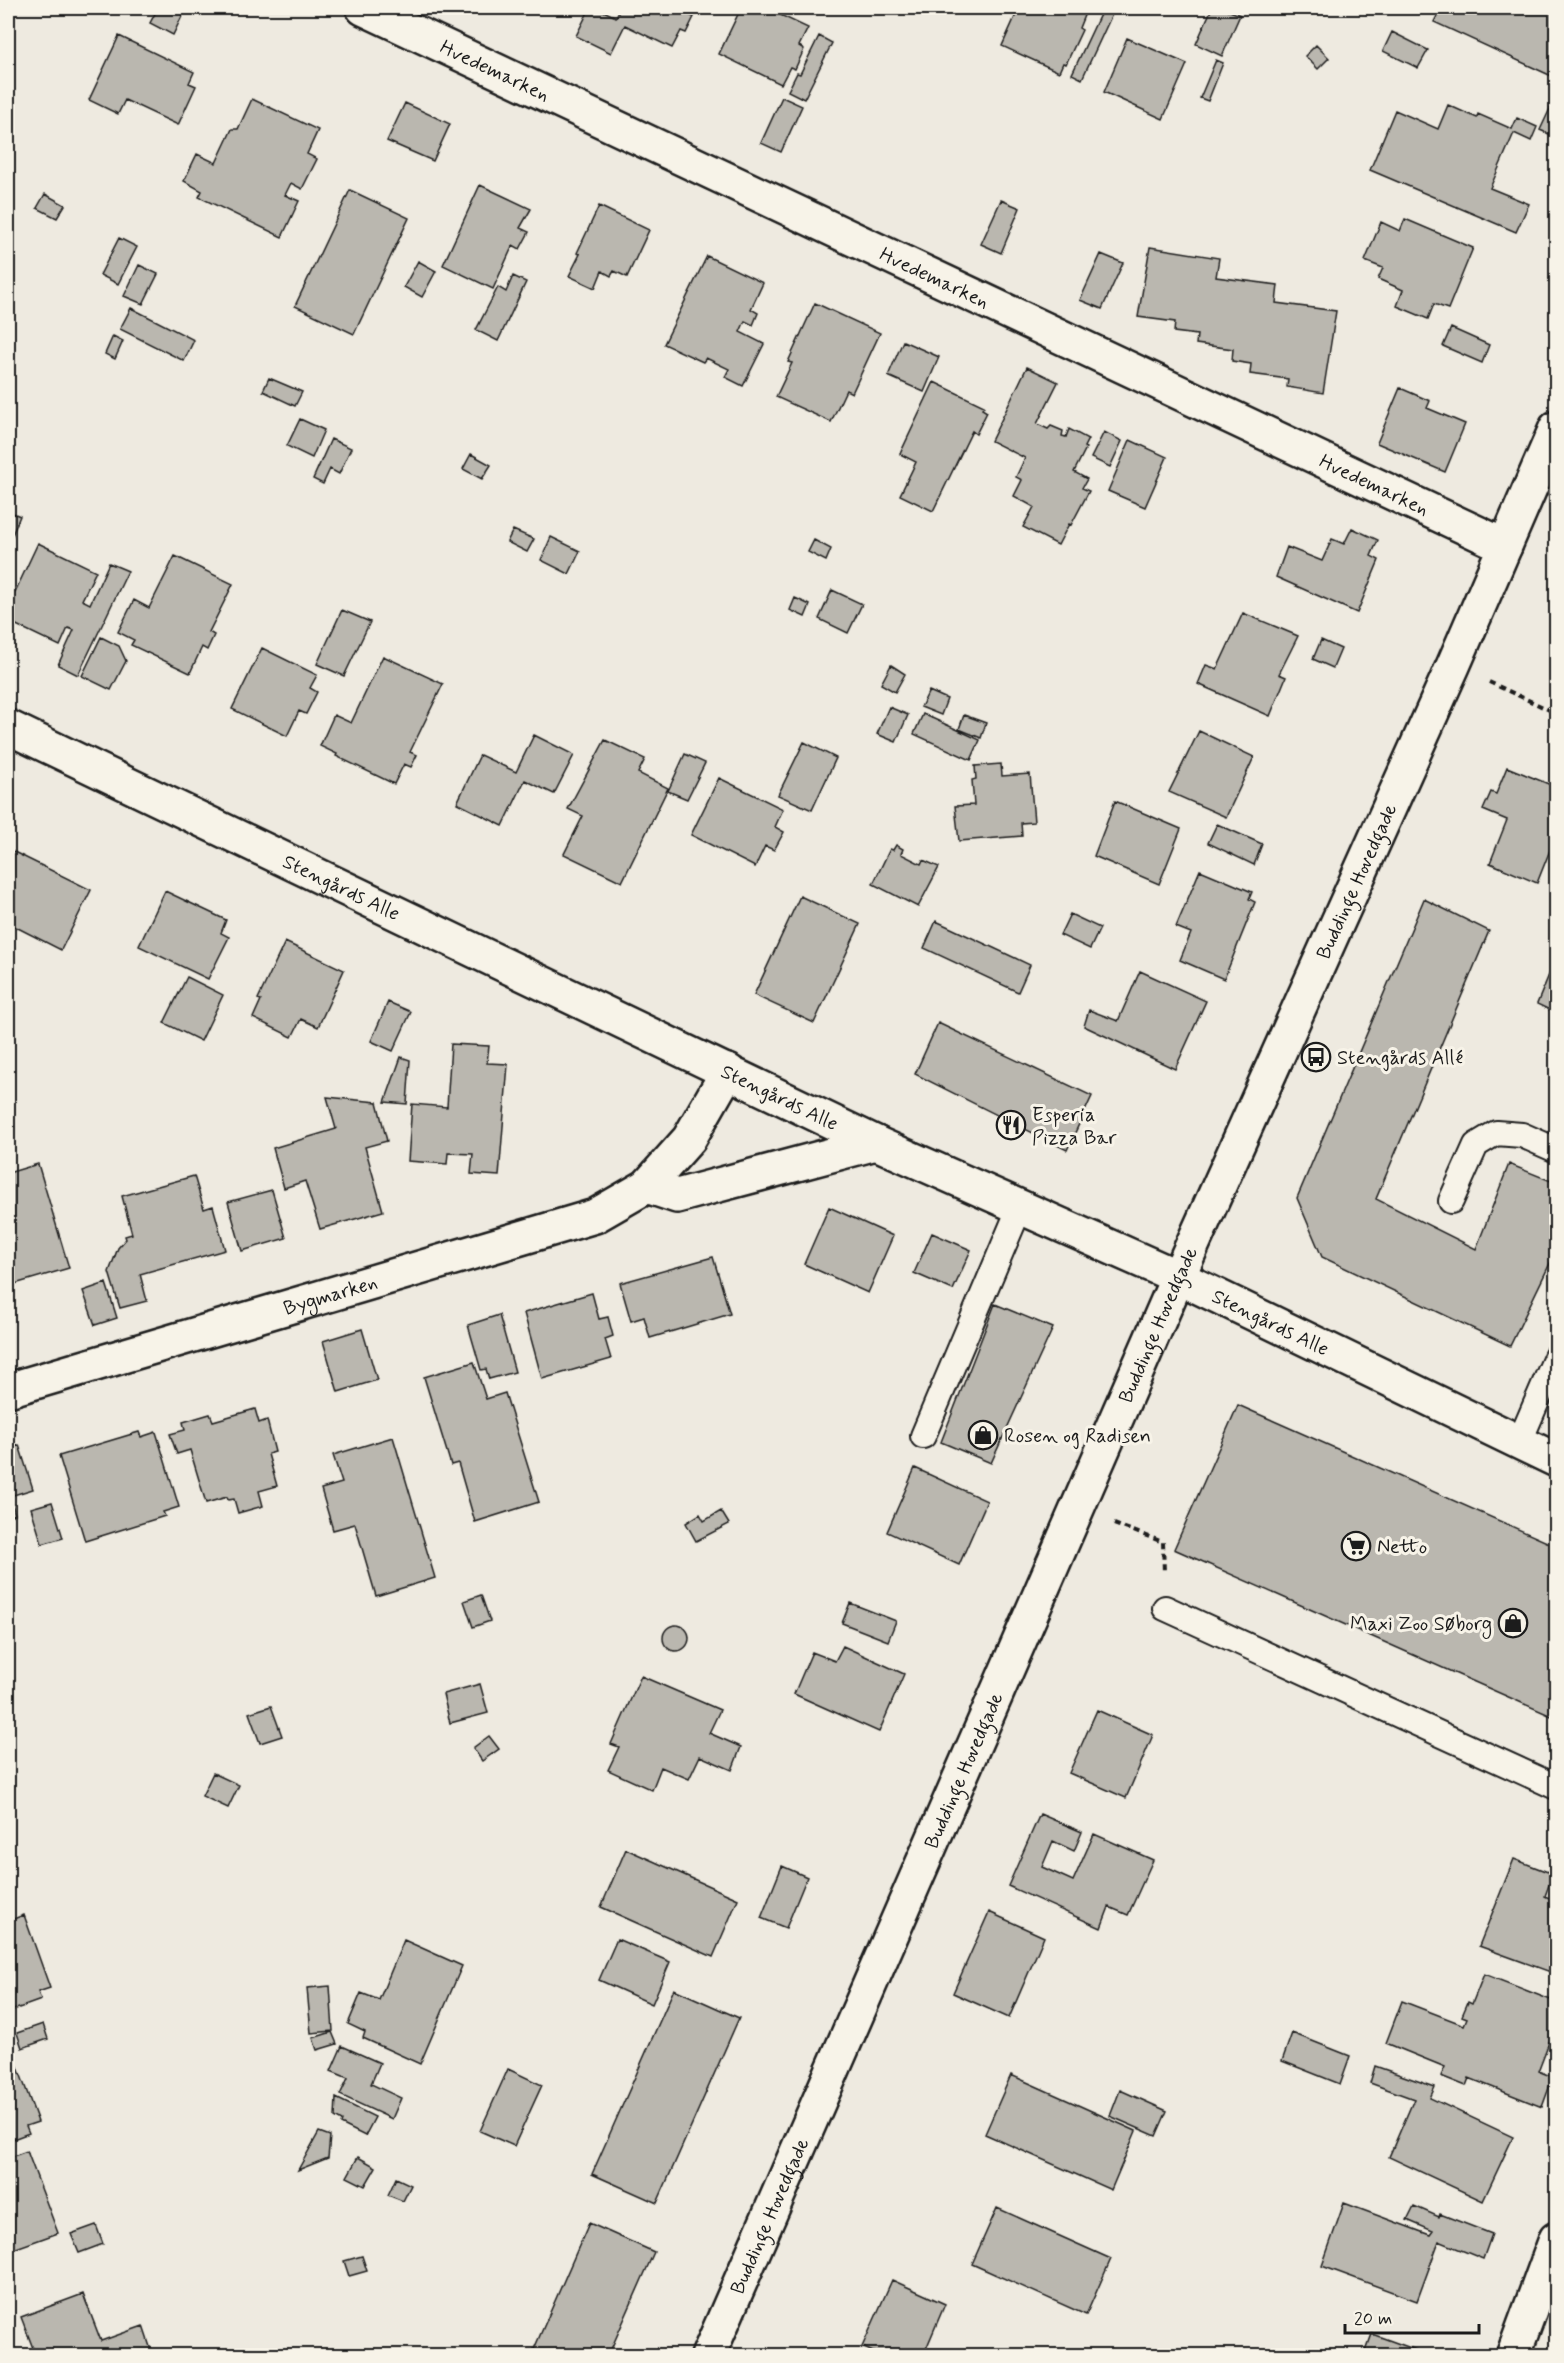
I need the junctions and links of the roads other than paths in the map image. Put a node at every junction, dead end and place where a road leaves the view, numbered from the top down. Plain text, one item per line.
1 (363, 8) edge
2 (1557, 428) edge
3 (1505, 546) junction
4 (8, 727) edge
5 (728, 1071) junction
6 (876, 1143) junction
7 (1557, 1150) edge
8 (647, 1186) junction
9 (1451, 1202) dead end
10 (1020, 1207) junction
11 (1178, 1277) junction
12 (1557, 1357) edge
13 (8, 1390) edge
14 (923, 1436) dead end
15 (1519, 1443) junction
16 (1557, 1460) edge
17 (1165, 1608) road end
18 (1557, 1787) edge
19 (1557, 2239) edge
20 (708, 2355) edge
21 (1512, 2355) edge

1 - 3 street, Hvedemarken
2 - 3 street, Buddinge Hovedgade
3 - 11 street, Buddinge Hovedgade
4 - 5 street, Stengårds Alle
5 - 6 street, Stengårds Alle
5 - 8 street, Bygmarken
6 - 8 street
6 - 10 street, Stengårds Alle
7 - 9 lane
8 - 13 street, Bygmarken
10 - 11 street, Stengårds Alle
10 - 14 lane
11 - 15 street, Stengårds Alle
11 - 20 street, Buddinge Hovedgade
12 - 15 lane
15 - 16 street, Stengårds Alle
17 - 18 lane
19 - 21 street

